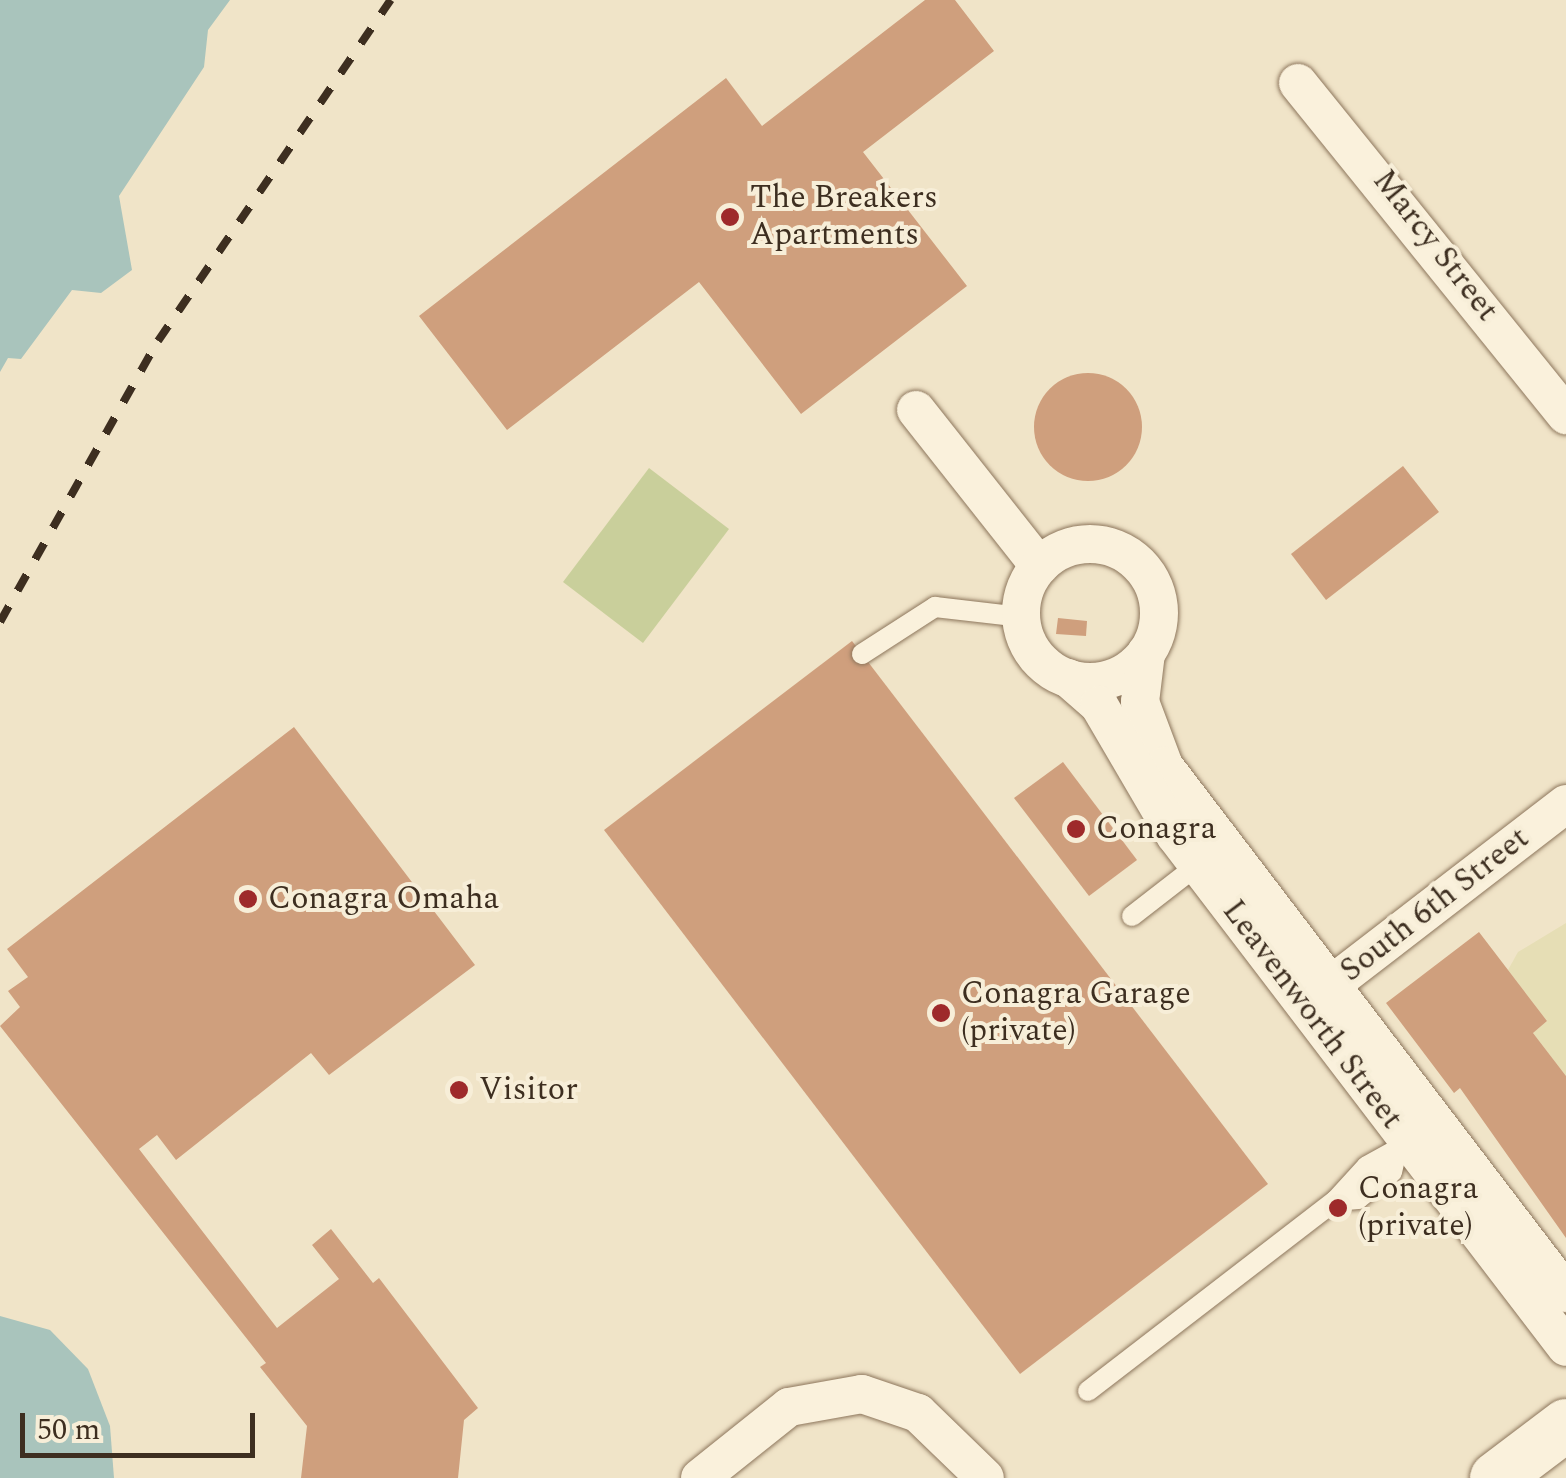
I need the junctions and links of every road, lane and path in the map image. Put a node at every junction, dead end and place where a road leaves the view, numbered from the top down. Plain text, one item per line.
1 (1298, 83) dead end
2 (916, 410) dead end
3 (1566, 415) edge
4 (1039, 566) junction
5 (1004, 618) junction
6 (1146, 653) junction
7 (862, 654) dead end
8 (1068, 678) junction
9 (1566, 804) edge
10 (1211, 855) junction
11 (1132, 916) dead end
12 (1318, 996) junction
13 (1415, 1140) junction
14 (1551, 1277) edge
15 (1566, 1347) edge
16 (1088, 1391) dead end
17 (1566, 1425) edge
18 (700, 1478) edge
19 (984, 1478) edge
20 (1496, 1478) edge

1 - 3 street, Marcy Street
2 - 4 street
4 - 5 street
4 - 6 street, Leavenworth Street
5 - 7 lane
5 - 8 street, Leavenworth Street
6 - 8 street
6 - 10 street, Leavenworth Street
8 - 10 street, Leavenworth Street
9 - 12 street, South 6th Street
10 - 11 lane
10 - 12 street, Leavenworth Street
12 - 13 street, Leavenworth Street
13 - 14 street, Leavenworth Street
13 - 16 lane
14 - 15 street, Leavenworth Street
17 - 20 street
18 - 19 street

